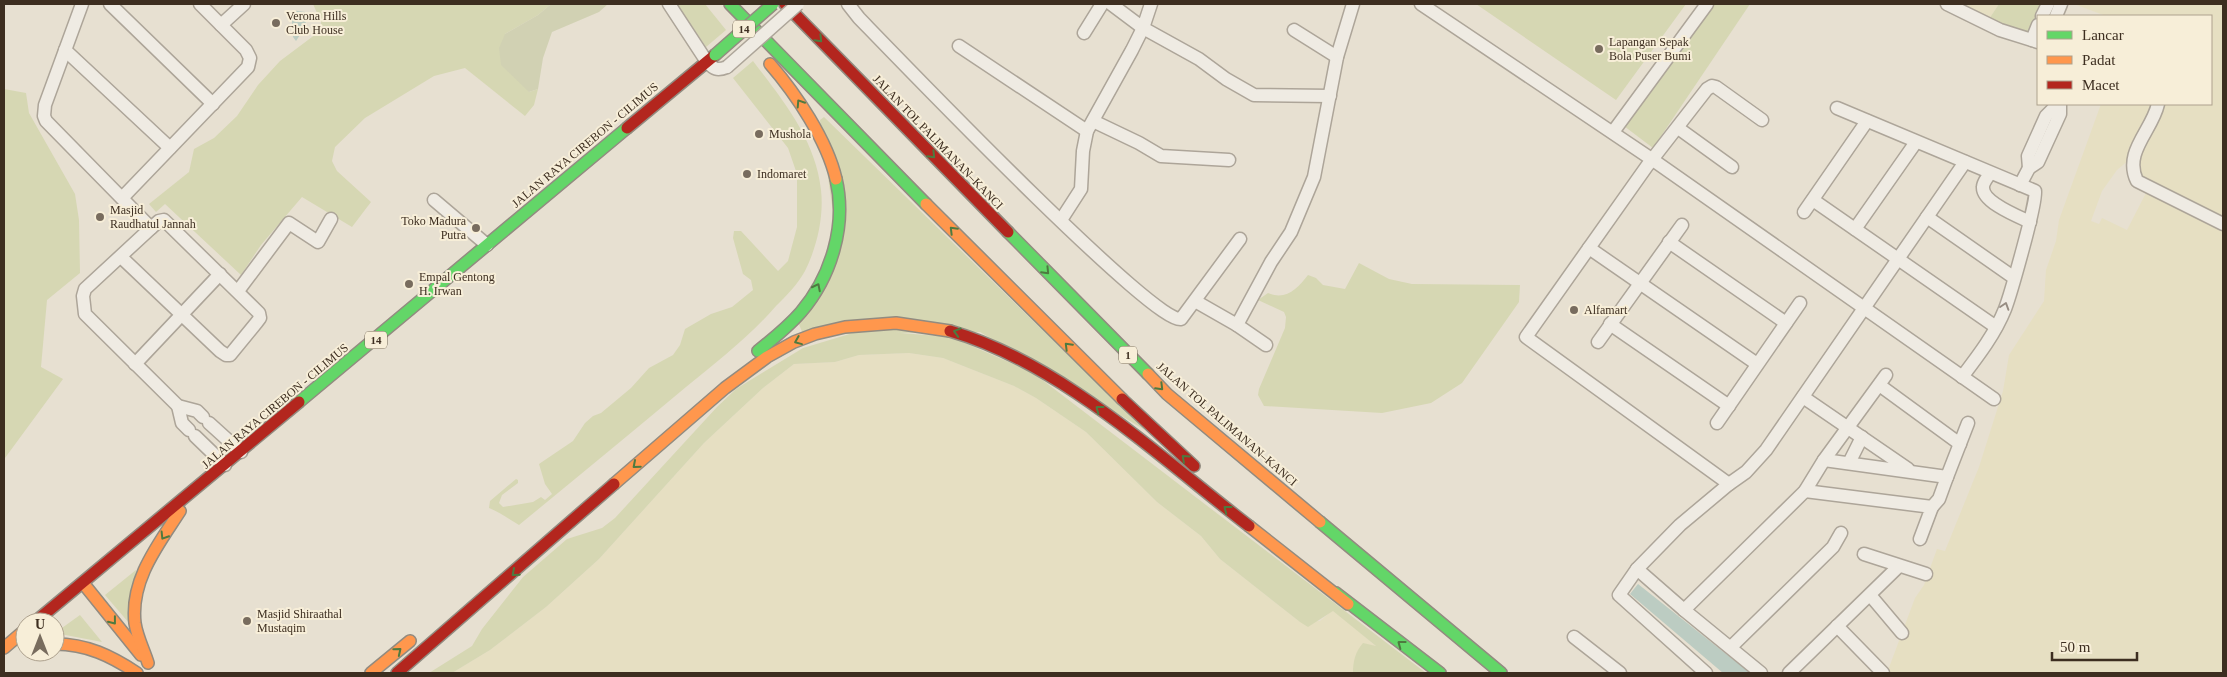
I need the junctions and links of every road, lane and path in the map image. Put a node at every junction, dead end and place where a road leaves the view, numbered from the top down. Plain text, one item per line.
1 (82, 4) edge
2 (110, 4) edge
3 (200, 4) edge
4 (244, 4) edge
5 (669, 4) edge
6 (716, 4) edge
7 (730, 4) edge
8 (773, 4) edge
9 (785, 4) edge
10 (798, 4) edge
11 (848, 4) edge
12 (1102, 4) edge
13 (1111, 4) edge
14 (1151, 4) edge
15 (1353, 4) edge
16 (1421, 4) edge
17 (1707, 4) edge
18 (1947, 4) edge
19 (221, 25) junction
20 (1143, 28) junction
21 (1294, 30) dead end
22 (1084, 33) dead end
23 (2035, 41) edge
24 (959, 46) dead end
25 (65, 50) junction
26 (1337, 57) junction
27 (711, 58) junction
28 (1330, 96) junction
29 (213, 104) junction
30 (2059, 105) edge
31 (2158, 105) edge
32 (1837, 108) dead end
33 (1762, 120) dead end
34 (1868, 121) junction
35 (1090, 126) junction
36 (1678, 128) junction
37 (1612, 132) junction
38 (1916, 142) junction
39 (170, 148) junction
40 (1229, 160) dead end
41 (1654, 160) junction
42 (1965, 162) junction
43 (1732, 167) dead end
44 (1990, 173) junction
45 (2020, 185) junction
46 (434, 200) dead end
47 (1813, 200) junction
48 (126, 202) junction
49 (1804, 212) dead end
50 (1927, 217) junction
51 (331, 219) dead end
52 (1061, 220) junction
53 (2030, 222) junction
54 (2223, 224) edge
55 (148, 225) junction
56 (1682, 225) dead end
57 (1856, 229) junction
58 (1240, 239) dead end
59 (1669, 242) junction
60 (487, 245) junction
61 (1589, 248) junction
62 (121, 257) junction
63 (1898, 259) junction
64 (220, 274) junction
65 (2013, 277) junction
66 (1640, 283) junction
67 (238, 291) junction
68 (1195, 301) junction
69 (1800, 304) dead end
70 (1864, 308) junction
71 (181, 314) junction
72 (1786, 323) junction
73 (1610, 324) junction
74 (1237, 325) junction
75 (1996, 327) junction
76 (1598, 342) dead end
77 (1266, 345) dead end
78 (135, 364) junction
79 (1757, 364) junction
80 (1886, 375) dead end
81 (1962, 377) junction
82 (1878, 387) junction
83 (1803, 397) junction
84 (1994, 399) dead end
85 (178, 406) junction
86 (1729, 406) junction
87 (1717, 423) dead end
88 (1968, 423) dead end
89 (1848, 427) junction
90 (1862, 437) junction
91 (1960, 444) junction
92 (241, 452) junction
93 (1824, 460) junction
94 (1849, 463) junction
95 (225, 465) junction
96 (1910, 470) junction
97 (1947, 477) junction
98 (1729, 484) junction
99 (1805, 491) junction
100 (190, 494) junction
101 (569, 507) dead end
102 (1932, 507) junction
103 (1841, 533) dead end
104 (1920, 539) dead end
105 (1864, 554) dead end
106 (1899, 566) junction
107 (1635, 572) junction
108 (1926, 574) dead end
109 (83, 583) junction
110 (1870, 595) junction
111 (1348, 604) junction
112 (1684, 610) junction
113 (50, 612) edge
114 (1837, 626) junction
115 (1902, 633) dead end
116 (419, 634) dead end
117 (1574, 637) dead end
118 (15, 639) edge
119 (65, 644) edge
120 (114, 644) dead end
121 (1731, 647) junction
122 (4, 648) edge
123 (148, 663) junction
124 (1796, 671) edge
125 (137, 673) edge
126 (157, 673) edge
127 (371, 673) edge
128 (397, 673) edge
129 (1440, 673) edge
130 (1501, 673) edge
131 (1620, 673) edge
132 (1706, 673) edge
133 (1761, 673) edge
134 (1883, 673) edge

1 - 25 street
2 - 29 street
3 - 19 street
4 - 19 street
5 - 27 street
101 -> 6 highway
111 -> 7 highway
8 - 27 highway, 14, bridge
9 -> 130 highway, JALAN TOL PALIMANAN–KANCI / 1
10 - 27 street, bridge
11 - 52 street
12 - 22 street
13 - 20 street
14 - 20 street
15 - 26 street
16 - 37 street
17 - 37 street
18 - 23 street
19 - 29 street
20 - 28 street
20 - 35 street
21 - 26 street
24 - 35 street
25 - 39 street
25 - 48 street
26 - 28 street
27 - 60 highway, JALAN RAYA CIREBON - CILIMUS / 14
28 - 74 street
29 - 39 street
30 - 45 street
31 - 54 street
32 - 34 street
33 - 36 street
34 - 38 street
34 - 47 street
35 - 40 street
35 - 52 street
36 - 41 street
36 - 43 street
37 - 41 street
38 - 42 street
38 - 57 street
39 - 48 street
41 - 61 street
41 - 70 street
42 - 44 street
42 - 50 street
44 - 45 street
44 - 53 street
45 - 53 street
46 - 60 street
47 - 49 street
47 - 57 street
48 - 55 street
50 - 63 street
50 - 65 street
51 - 67 street
52 - 68 street
53 - 65 street
55 - 62 street
55 - 64 street
56 - 59 street
57 - 63 street
58 - 68 street
59 - 66 street
59 - 72 street
60 - 92 highway, JALAN RAYA CIREBON - CILIMUS / 14
61 - 66 street
61 - 98 street
62 - 71 street
62 - 78 street
63 - 70 street
63 - 75 street
64 - 67 street
64 - 71 street
75 -> 65 street
66 - 73 street
66 - 79 street
67 - 71 street
68 - 74 street
69 - 72 street
70 - 81 street
70 - 83 street
71 - 78 street
72 - 79 street
73 - 76 street
73 - 86 street
74 - 77 street
75 - 81 street
78 - 85 street
79 - 86 street
80 - 82 street
81 - 84 street
82 - 89 street
82 - 91 street
83 - 89 street
83 - 98 street
85 - 92 street
85 - 95 street
86 - 87 street
88 - 91 street
89 - 90 street
89 - 93 street
90 - 94 street
90 - 96 street
91 - 97 street
92 - 95 highway, JALAN RAYA CIREBON - CILIMUS / 14
93 - 94 street
93 - 99 street
94 - 96 street
95 - 100 highway, JALAN RAYA CIREBON - CILIMUS / 14
96 - 97 street
97 - 102 street
98 - 107 street
99 - 102 street
99 - 112 street
100 - 109 highway, JALAN RAYA CIREBON - CILIMUS / 14
100 -> 123 highway
102 - 104 street
103 - 121 street
105 - 106 street
106 - 108 street
106 - 110 street
107 - 112 street
107 - 132 street
109 - 113 highway, JALAN RAYA CIREBON - CILIMUS / 14
109 -> 123 highway
110 - 114 street
110 - 115 street
111 -> 128 highway
129 -> 111 highway
112 - 121 street
114 - 124 street
114 - 134 street
127 -> 116 highway
117 - 131 street
118 - 122 highway
119 - 125 highway
120 - 125 highway
121 - 133 street
123 - 126 highway

